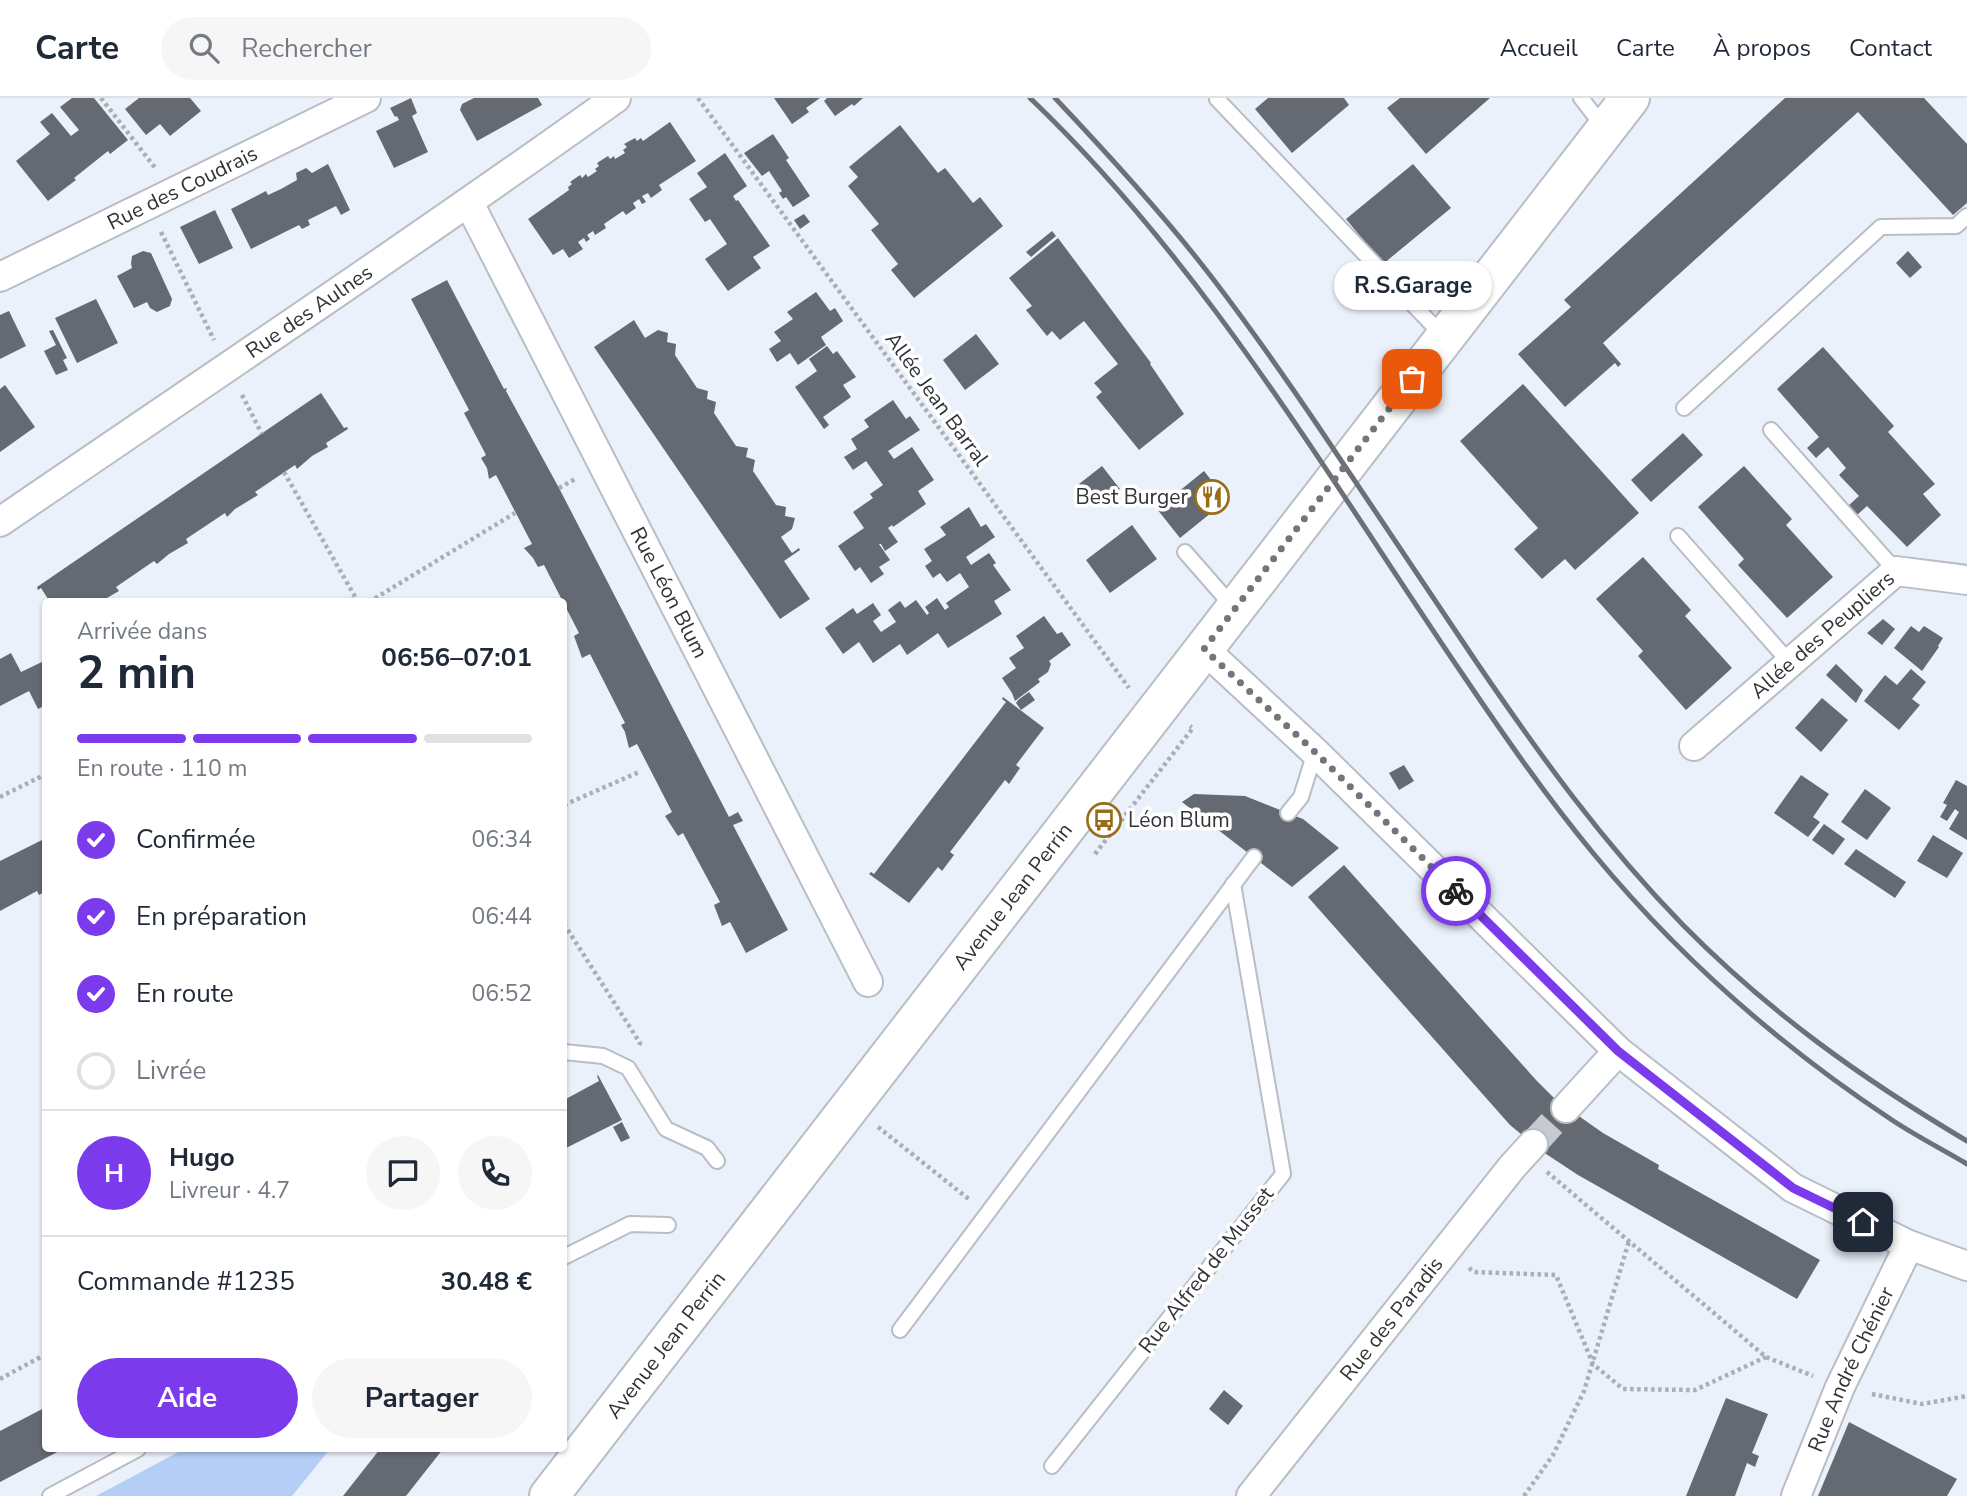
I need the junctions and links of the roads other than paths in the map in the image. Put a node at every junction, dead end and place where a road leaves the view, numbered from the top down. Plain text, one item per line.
1 (366, 98) edge
2 (617, 98) edge
3 (1219, 98) edge
4 (1581, 98) edge
5 (1630, 98) edge
6 (1606, 130) junction
7 (469, 203) junction
8 (1967, 216) edge
9 (0, 277) edge
10 (1445, 338) junction
11 (1684, 408) dead end
12 (1770, 430) dead end
13 (0, 522) edge
14 (1678, 536) dead end
15 (1185, 552) dead end
16 (1896, 571) junction
17 (1967, 580) edge
18 (1235, 609) junction
19 (1204, 649) junction
20 (1790, 663) junction
21 (1694, 746) dead end
22 (1315, 752) junction
23 (1288, 813) dead end
24 (1254, 857) dead end
25 (1233, 884) junction
26 (868, 982) dead end
27 (1618, 1051) junction
28 (567, 1052) edge
29 (1566, 1108) tunnel mouth
30 (1529, 1149) tunnel mouth
31 (717, 1161) dead end
32 (668, 1225) dead end
33 (1909, 1245) junction
34 (567, 1256) edge
35 (1967, 1266) edge
36 (900, 1330) dead end
37 (132, 1452) edge
38 (1052, 1466) dead end
39 (50, 1496) edge
40 (550, 1496) edge
41 (1251, 1496) edge
42 (1796, 1496) edge

1 - 9 street, Rue des Coudrais
2 - 7 street, Rue des Aulnes
3 - 10 lane
4 - 6 lane
5 - 6 main road, Avenue Jean Perrin
6 - 10 main road, Avenue Jean Perrin
7 - 13 street, Rue des Aulnes
7 - 26 street, Rue Léon Blum
8 - 11 lane
10 - 18 main road, Avenue Jean Perrin
12 - 16 lane
14 - 20 lane
15 - 18 lane
16 - 17 street, Allée des Peupliers
16 - 20 street, Allée des Peupliers
18 - 19 main road, Avenue Jean Perrin
19 - 22 street
19 - 40 main road, Avenue Jean Perrin
20 - 21 street, Allée des Peupliers
22 - 23 lane
22 - 27 street
24 - 25 lane
25 - 36 lane
25 - 38 lane, Rue Alfred de Musset
27 - 29 street
27 - 33 street
28 - 31 lane
30 - 41 street, Rue des Paradis
32 - 34 lane
33 - 35 street
33 - 42 street, Rue André Chénier
37 - 39 lane

